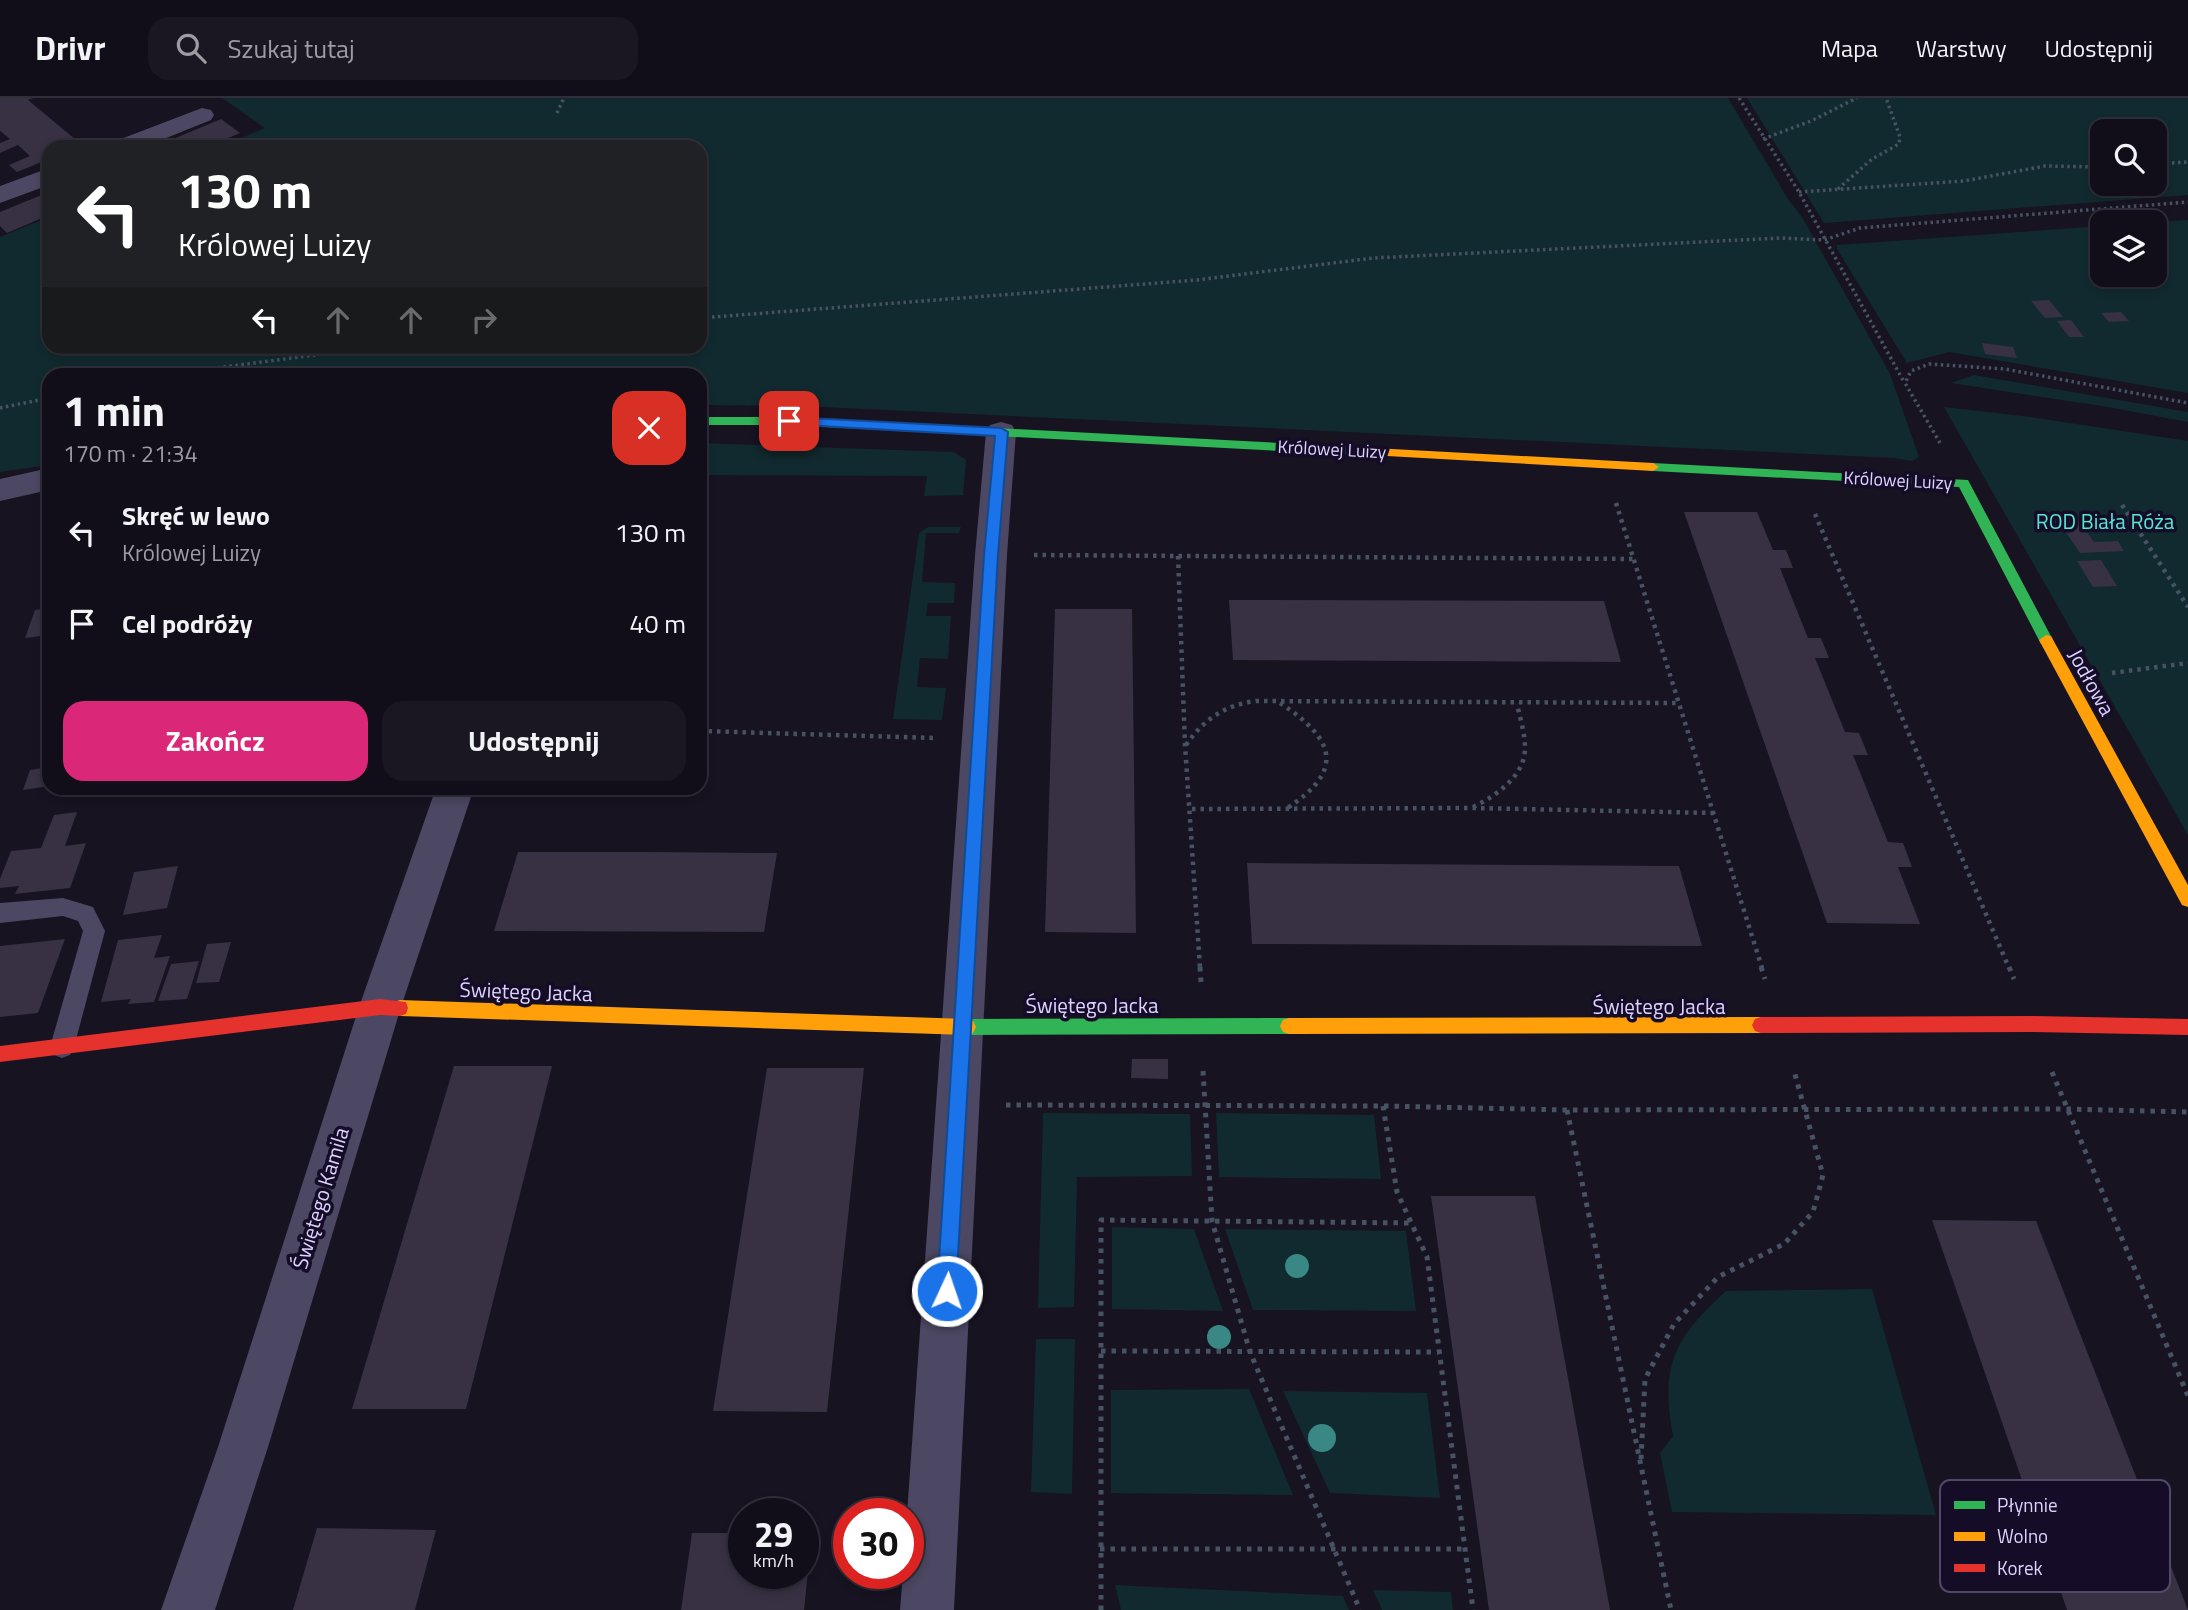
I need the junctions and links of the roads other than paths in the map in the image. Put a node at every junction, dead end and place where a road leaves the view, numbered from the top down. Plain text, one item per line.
1 (202, 115) dead end
2 (140, 140) edge
3 (42, 179) edge
4 (0, 195) edge
5 (707, 421) edge
6 (1001, 432) junction
7 (42, 481) edge
8 (1963, 483) joint
9 (0, 490) edge
10 (453, 795) edge
11 (2188, 900) edge
12 (0, 913) edge
13 (380, 1007) junction
14 (964, 1027) junction
15 (2188, 1027) edge
16 (62, 1047) junction
17 (0, 1054) edge
18 (188, 1610) edge
19 (927, 1610) edge

1 - 2 street
3 - 4 street
5 - 6 street, Królowej Luizy
6 - 8 street, Królowej Luizy
6 - 14 street
7 - 9 street
8 - 11 street, Jodłowa
10 - 13 street, Świętego Kamila
12 - 16 lane
13 - 14 street, Świętego Jacka
13 - 16 street, Świętego Jacka
13 - 18 street, Świętego Kamila
14 - 15 street, Świętego Jacka
14 - 19 street
16 - 17 street, Świętego Jacka

